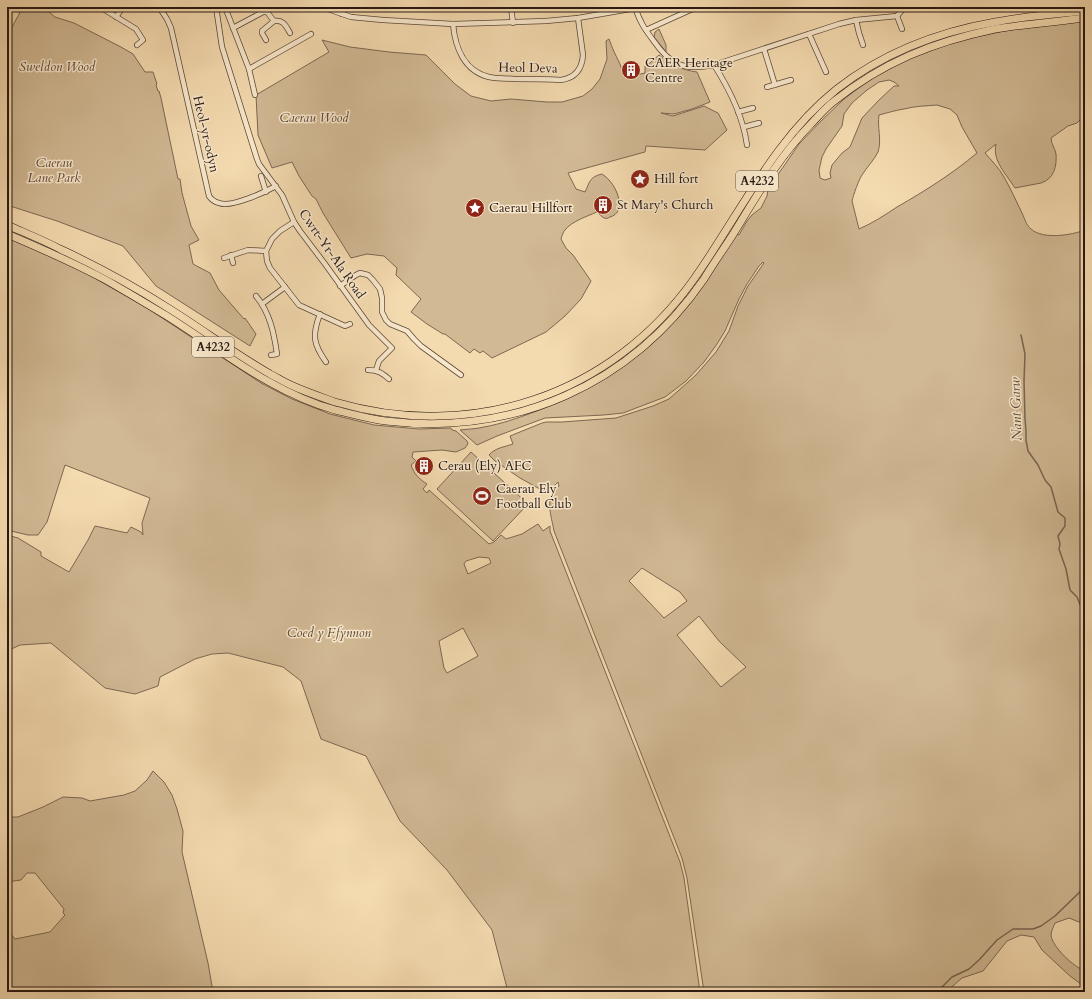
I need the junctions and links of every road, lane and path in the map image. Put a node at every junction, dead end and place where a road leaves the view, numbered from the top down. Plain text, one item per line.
1 (102, 7) edge
2 (123, 7) edge
3 (159, 7) edge
4 (216, 7) edge
5 (225, 7) edge
6 (326, 7) edge
7 (344, 7) edge
8 (511, 7) edge
9 (697, 7) edge
10 (636, 8) edge
11 (903, 9) dead end
12 (1085, 11) edge
13 (342, 14) junction
14 (897, 16) junction
15 (116, 17) junction
16 (578, 18) junction
17 (1085, 18) edge
18 (856, 20) junction
19 (274, 21) junction
20 (514, 23) junction
21 (453, 24) junction
22 (233, 28) junction
23 (902, 29) dead end
24 (646, 30) junction
25 (290, 33) dead end
26 (311, 34) dead end
27 (809, 34) junction
28 (266, 40) dead end
29 (137, 45) dead end
30 (863, 45) dead end
31 (764, 49) junction
32 (714, 66) junction
33 (249, 69) junction
34 (826, 72) dead end
35 (791, 80) dead end
36 (775, 84) junction
37 (767, 87) dead end
38 (255, 95) dead end
39 (753, 108) dead end
40 (738, 112) junction
41 (758, 123) dead end
42 (744, 127) junction
43 (747, 145) dead end
44 (261, 176) dead end
45 (276, 186) junction
46 (266, 192) junction
47 (294, 222) junction
48 (7, 225) edge
49 (7, 234) edge
50 (266, 251) junction
51 (231, 256) junction
52 (224, 258) dead end
53 (232, 263) dead end
54 (340, 286) junction
55 (285, 287) junction
56 (256, 296) dead end
57 (262, 304) junction
58 (320, 314) junction
59 (350, 324) dead end
60 (327, 351) dead end
61 (321, 355) junction
62 (271, 356) dead end
63 (326, 362) dead end
64 (448, 366) junction
65 (368, 370) dead end
66 (376, 370) junction
67 (445, 371) dead end
68 (461, 375) dead end
69 (389, 379) dead end
70 (472, 418) junction

1 - 15 street
2 - 15 street
3 - 46 street, Heol-yr-odyn
4 - 45 street, Cwrt-Yr-Ala Road
5 - 22 street
6 - 13 street
7 - 13 street
8 - 20 street
9 - 24 street
10 - 16 street
10 - 24 street
11 - 14 street
12 - 70 main road, A4232
13 - 21 street
14 - 18 street
14 - 23 street
15 - 29 street
16 - 20 street
16 - 21 street, Heol Deva
17 - 70 main road, A4232
18 - 27 street
18 - 30 street
19 - 22 street
19 - 25 street
19 - 28 street
20 - 21 street
22 - 33 street
24 - 32 street
26 - 33 street
27 - 31 street
27 - 34 street
31 - 32 street
31 - 36 street
32 - 40 street
33 - 38 street
35 - 36 street
36 - 37 street
39 - 40 street
40 - 42 street
41 - 42 street
42 - 43 street
44 - 46 street
45 - 46 street, Heol-yr-odyn
45 - 47 street, Cwrt-Yr-Ala Road
47 - 50 street
47 - 54 street, Cwrt-Yr-Ala Road
48 - 70 main road, A4232
49 - 70 main road, A4232
50 - 51 street
50 - 55 street
51 - 52 street
51 - 53 street
54 - 64 street
54 - 66 street, Cwrt-Yr-Ala Road
55 - 57 street
55 - 58 street
56 - 57 street
57 - 62 street
58 - 59 street
58 - 61 street
60 - 61 street
61 - 63 street
64 - 67 street
64 - 68 street
65 - 66 street
66 - 69 street

